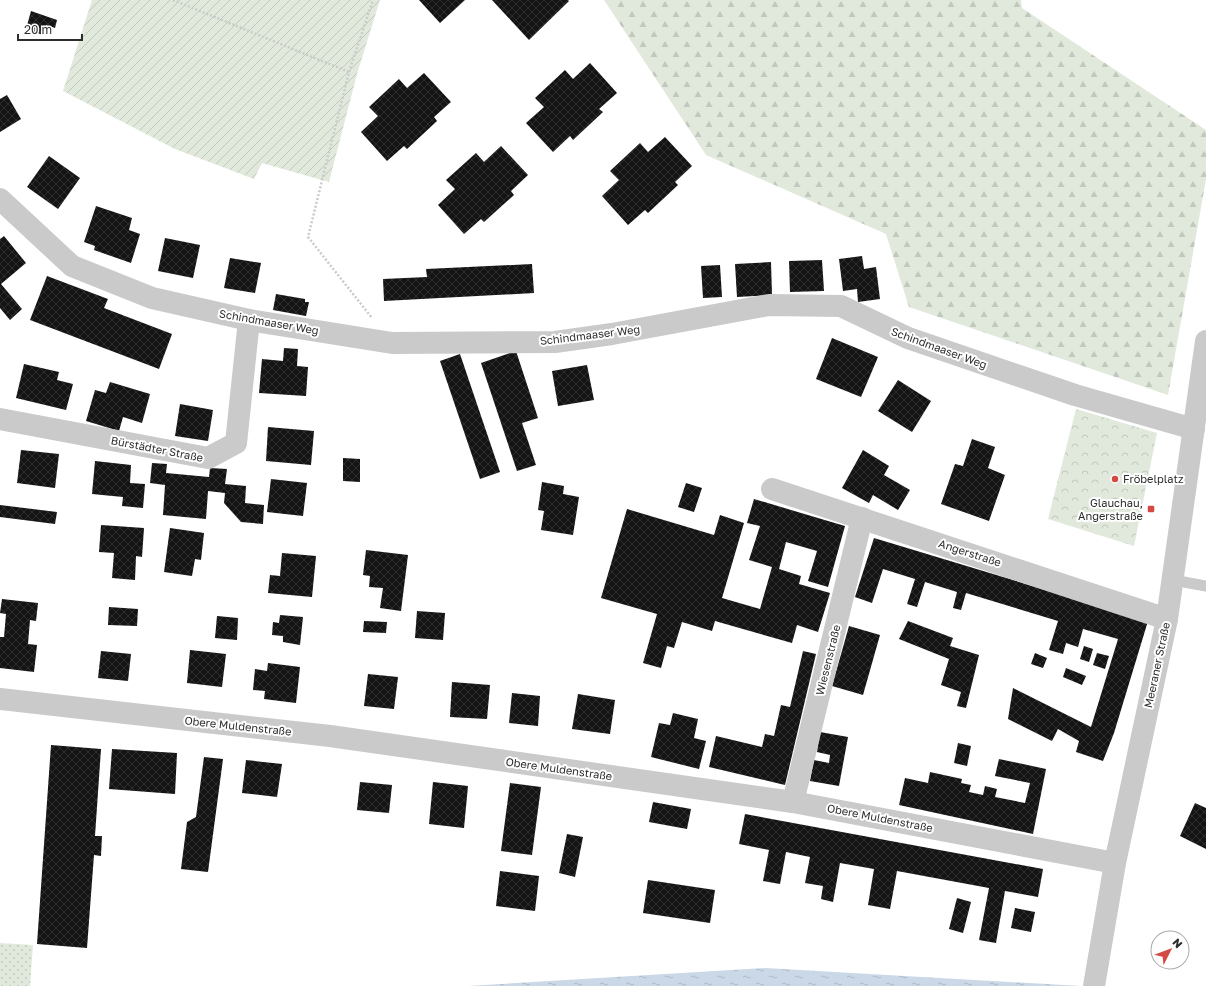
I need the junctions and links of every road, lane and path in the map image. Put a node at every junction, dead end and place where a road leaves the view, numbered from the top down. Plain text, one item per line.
1 (174, 0) edge
2 (373, 0) edge
3 (349, 72) junction
4 (1, 202) edge
5 (249, 320) junction
6 (1206, 341) edge
7 (392, 343) junction
8 (0, 420) edge
9 (1194, 429) junction
10 (772, 489) dead end
11 (862, 518) junction
12 (1173, 580) junction
13 (1206, 586) edge
14 (1167, 619) junction
15 (0, 699) edge
16 (793, 802) junction
17 (1115, 863) junction
18 (1095, 976) edge

1 - 3 path
2 - 3 path
3 - 7 path
4 - 5 street, Schindmaaser Weg
5 - 7 street, Schindmaaser Weg
5 - 8 street, Bürstädter Straße
6 - 9 street, Meeraner Straße
7 - 9 street, Schindmaaser Weg
9 - 12 street, Meeraner Straße
10 - 11 street, Angerstraße
11 - 14 street, Angerstraße
11 - 16 street, Wiesenstraße
12 - 13 lane
12 - 14 street, Meeraner Straße
14 - 17 street, Meeraner Straße
15 - 16 street, Obere Muldenstraße
16 - 17 street, Obere Muldenstraße
17 - 18 street, Meeraner Straße

